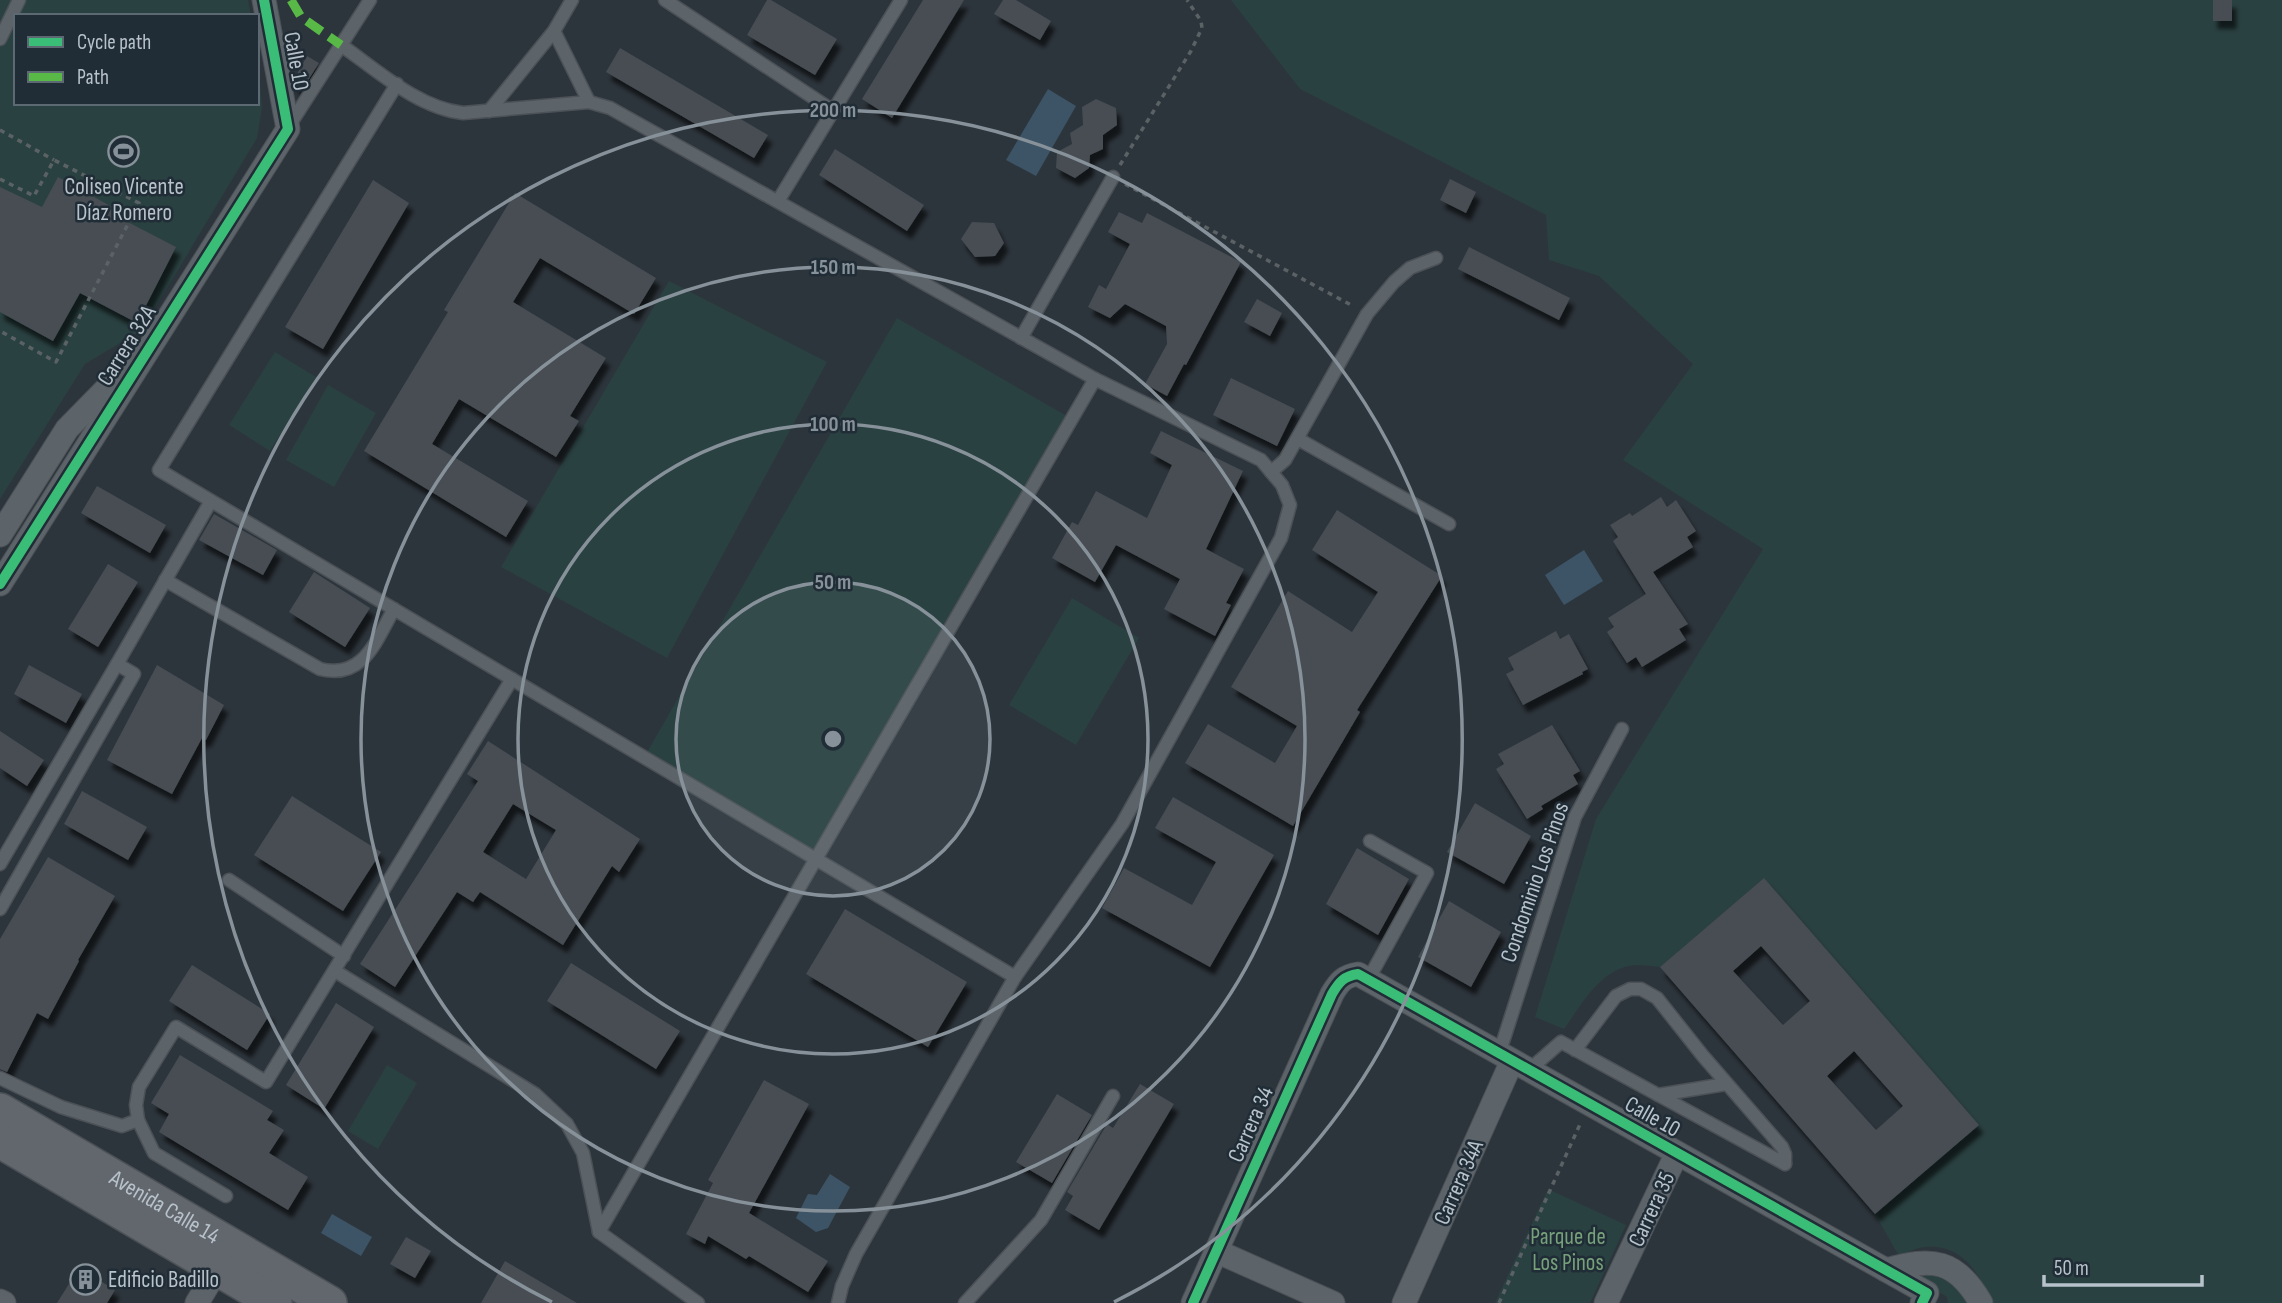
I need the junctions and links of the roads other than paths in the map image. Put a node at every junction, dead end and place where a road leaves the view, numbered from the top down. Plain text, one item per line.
1 (19, 0) edge
2 (264, 0) edge
3 (370, 0) edge
4 (572, 0) edge
5 (665, 0) edge
6 (901, 0) edge
7 (554, 31) junction
8 (0, 39) edge
9 (341, 45) junction
10 (397, 84) junction
11 (589, 102) junction
12 (832, 110) junction
13 (489, 111) junction
14 (288, 129) junction
15 (1112, 177) road end
16 (778, 201) junction
17 (1436, 258) dead end
18 (1021, 338) junction
19 (154, 340) junction
20 (1095, 379) junction
21 (1298, 439) junction
22 (1271, 472) junction
23 (211, 501) junction
24 (1449, 524) dead end
25 (0, 535) edge
26 (165, 580) junction
27 (0, 584) edge
28 (394, 609) junction
29 (117, 664) junction
30 (512, 679) junction
31 (1622, 729) dead end
32 (1370, 841) dead end
33 (817, 860) junction
34 (0, 864) edge
35 (229, 880) dead end
36 (0, 909) edge
37 (344, 956) junction
38 (335, 971) junction
39 (1015, 977) junction
40 (1363, 977) junction
41 (1575, 1050) junction
42 (1513, 1061) junction
43 (0, 1078) edge
44 (1726, 1084) junction
45 (1658, 1095) junction
46 (1113, 1096) dead end
47 (0, 1110) edge
48 (138, 1120) junction
49 (0, 1142) edge
50 (1677, 1153) junction
51 (226, 1196) dead end
52 (599, 1233) junction
53 (1216, 1251) junction
54 (225, 1258) junction
55 (1886, 1270) junction
56 (1925, 1298) edge
57 (197, 1303) edge
58 (275, 1303) edge
59 (330, 1303) edge
60 (698, 1303) edge
61 (838, 1303) edge
62 (965, 1303) edge
63 (1193, 1303) edge
64 (1333, 1303) edge
65 (1404, 1303) edge
66 (1606, 1303) edge
67 (1981, 1303) edge

1 - 8 lane
2 - 14 street, Calle 10
3 - 9 lane
4 - 7 lane
5 - 12 lane
6 - 12 lane
7 - 11 lane
7 - 13 lane
9 - 10 lane
9 - 14 lane
10 - 13 lane
10 - 23 lane
11 - 13 lane
11 - 16 lane
12 - 16 lane
14 - 19 street, Carrera 32A
15 - 18 lane
16 - 18 lane
17 - 21 lane
18 - 20 lane
19 - 25 street, Carrera 32A
19 - 27 street, Carrera 32A
20 - 22 lane
20 - 33 lane
21 - 22 lane
21 - 24 lane
22 - 39 lane
23 - 26 lane
23 - 28 lane
26 - 28 lane
26 - 29 lane
28 - 30 lane
29 - 34 lane
29 - 36 lane
30 - 33 lane
30 - 37 lane
31 - 42 lane, Condominio Los Pinos
32 - 40 lane
33 - 39 lane
33 - 52 lane
35 - 37 lane
37 - 38 lane
38 - 48 lane
38 - 52 lane
39 - 61 lane
40 - 42 street, Calle 10
40 - 53 street, Carrera 34
41 - 42 lane
41 - 44 lane
41 - 45 lane
42 - 50 street, Calle 10
42 - 65 street, Carrera 34A
43 - 48 lane
44 - 45 lane
44 - 45 lane
46 - 62 lane
47 - 54 main road, Avenida Calle 14
48 - 51 lane
49 - 54 main road, Avenida Calle 14
50 - 55 street, Calle 10
50 - 66 street, Carrera 35
52 - 60 lane
53 - 63 street, Carrera 34
53 - 64 street
54 - 57 street
54 - 58 main road, Avenida Calle 14
54 - 59 main road, Avenida Calle 14
55 - 56 street, Calle 10
55 - 67 street

